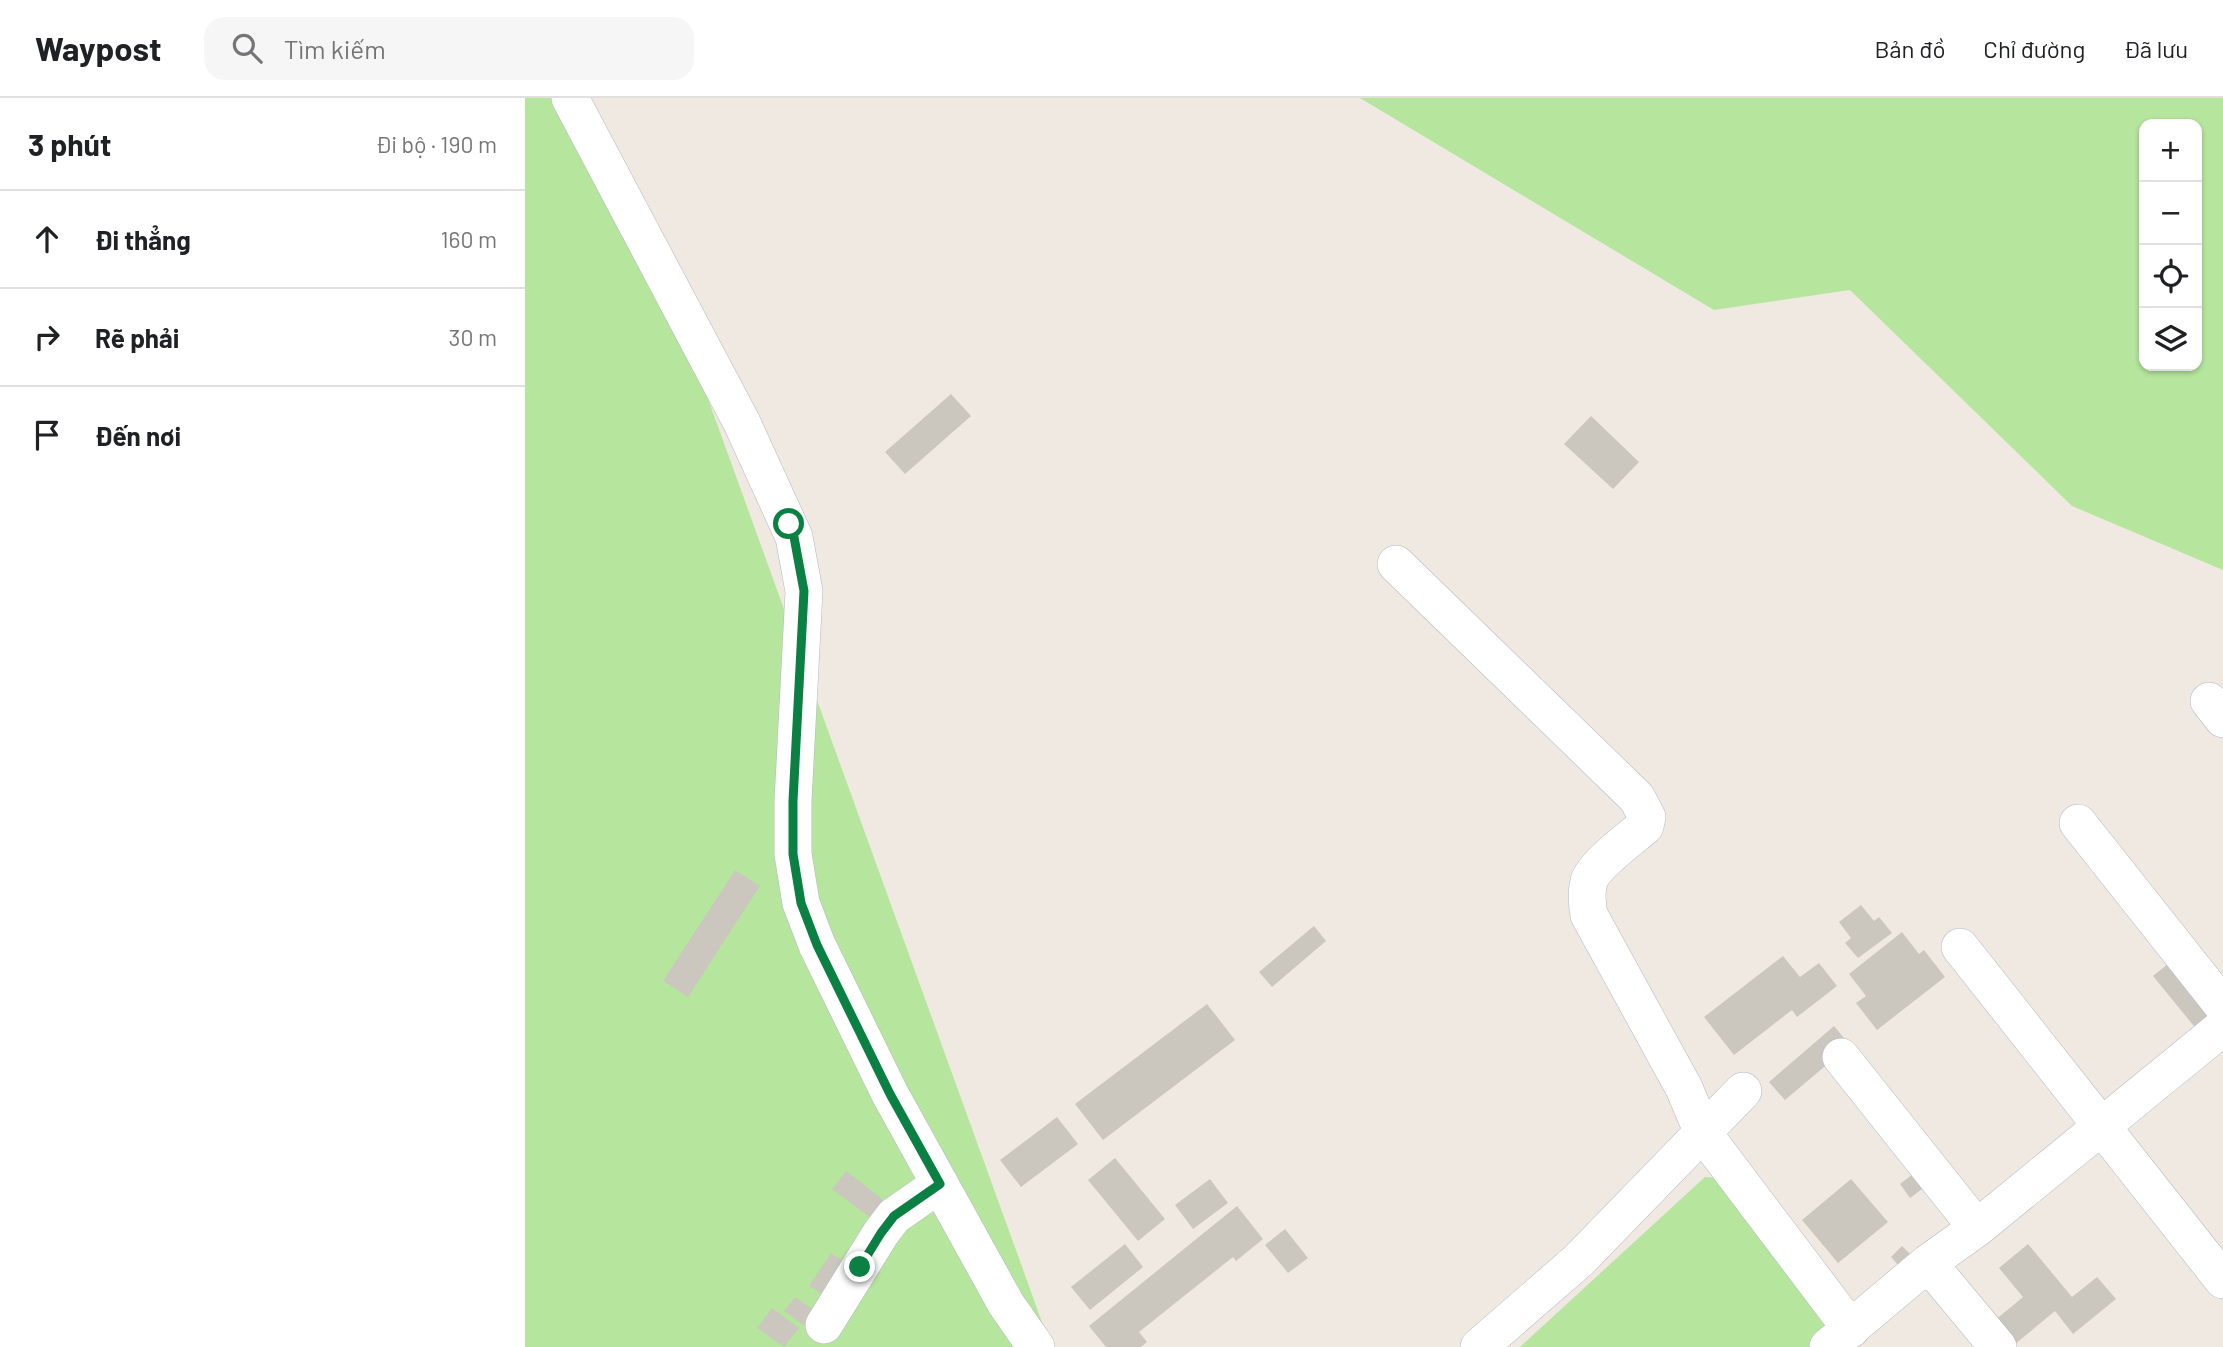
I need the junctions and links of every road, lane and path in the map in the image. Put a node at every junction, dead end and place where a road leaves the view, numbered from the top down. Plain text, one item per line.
1 (570, 98) edge
2 (1396, 564) dead end
3 (2078, 823) dead end
4 (1960, 947) dead end
5 (2223, 1006) edge
6 (2223, 1027) edge
7 (1841, 1057) dead end
8 (1743, 1091) dead end
9 (2100, 1127) junction
10 (1703, 1133) junction
11 (940, 1184) junction
12 (1977, 1228) junction
13 (1928, 1263) junction
14 (2223, 1280) edge
15 (824, 1325) dead end
16 (1839, 1338) edge
17 (1036, 1347) edge
18 (1479, 1347) edge
19 (1997, 1347) edge

1 - 11 street
2 - 10 street
3 - 5 street
4 - 9 street
6 - 9 street
7 - 12 street
8 - 10 street
9 - 12 street
9 - 14 street
10 - 16 street
10 - 18 street
11 - 15 street
11 - 17 street
12 - 13 street
13 - 16 street
13 - 19 street

